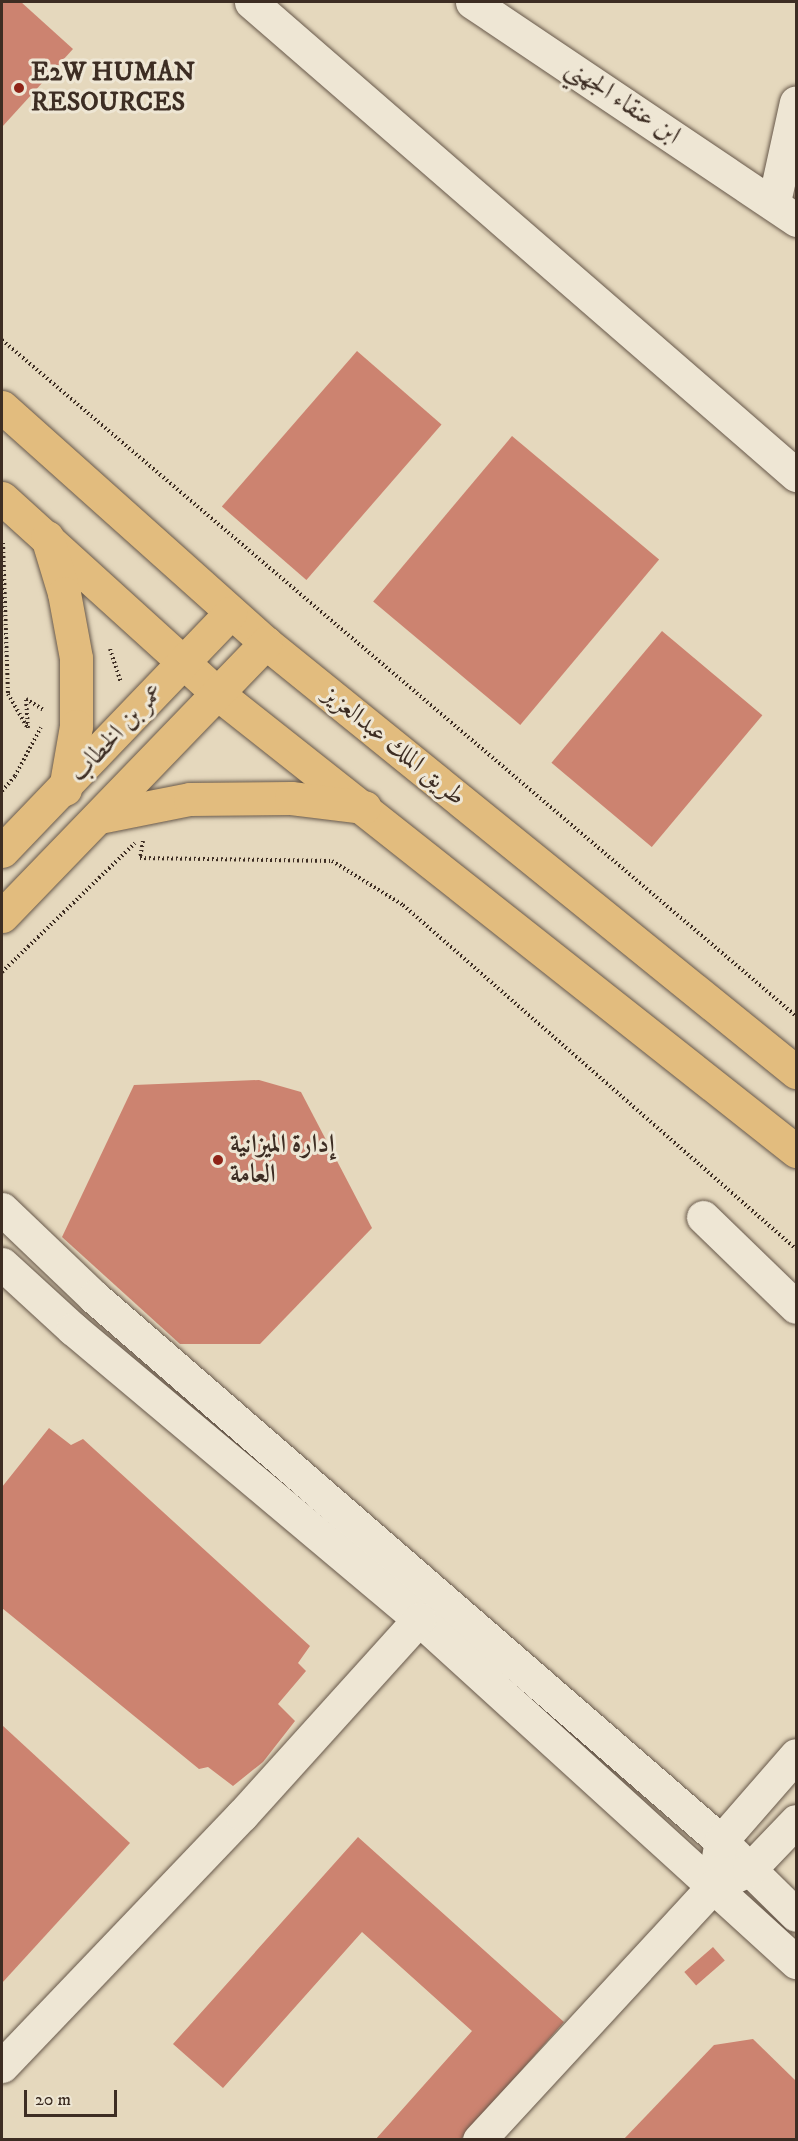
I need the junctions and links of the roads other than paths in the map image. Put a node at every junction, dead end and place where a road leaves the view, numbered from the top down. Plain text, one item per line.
1 (251, 2) edge
2 (472, 2) edge
3 (796, 102) edge
4 (785, 211) edge
5 (2, 407) edge
6 (796, 475) edge
7 (2, 498) edge
8 (47, 536) junction
9 (230, 613) junction
10 (266, 643) junction
11 (183, 663) junction
12 (218, 694) junction
13 (65, 789) junction
14 (367, 808) junction
15 (99, 817) junction
16 (2, 851) edge
17 (2, 916) edge
18 (796, 1072) edge
19 (796, 1150) edge
20 (2, 1209) edge
21 (703, 1217) dead end
22 (2, 1264) edge
23 (796, 1307) edge
24 (418, 1619) junction
25 (796, 1755) edge
26 (796, 1821) edge
27 (721, 1841) junction
28 (749, 1870) junction
29 (713, 1886) junction
30 (796, 1915) edge
31 (796, 1962) edge
32 (2, 2066) edge
33 (479, 2139) edge

1 - 6 lane
2 - 4 lane, ابن عنقاء الجهني
3 - 4 lane, ابن عنقاء الجهني
5 - 9 main road, طريق الملك عبدالعزيز
7 - 8 main road
8 - 11 main road
8 - 13 main road
9 - 10 main road, طريق الملك عبدالعزيز
9 - 11 main road, عمر بن الخطاب
10 - 12 main road
10 - 18 main road, طريق الملك عبدالعزيز
11 - 12 main road
11 - 13 main road, عمر بن الخطاب
12 - 14 main road
12 - 15 main road
13 - 16 main road, عمر بن الخطاب
14 - 15 main road
14 - 19 main road
15 - 17 main road
20 - 27 lane
21 - 23 lane
22 - 24 lane
24 - 29 lane
24 - 32 lane
25 - 27 lane
26 - 28 lane
27 - 28 lane
27 - 29 lane
28 - 29 lane
28 - 30 lane
29 - 31 lane
29 - 33 lane

